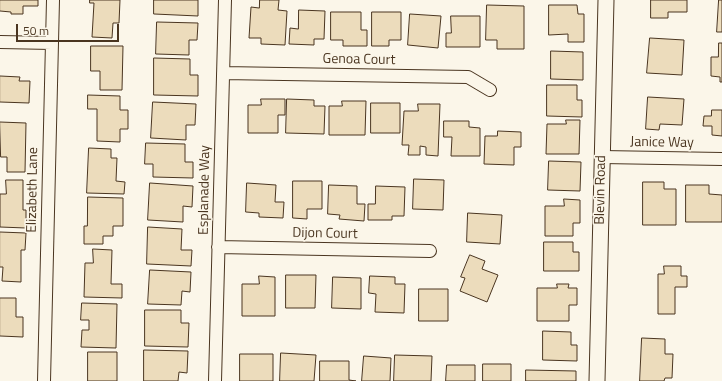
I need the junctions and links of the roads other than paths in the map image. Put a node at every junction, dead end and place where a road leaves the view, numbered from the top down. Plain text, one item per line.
1 (53, 0) edge
2 (225, 0) edge
3 (606, 0) edge
4 (0, 42) edge
5 (52, 43) junction
6 (223, 73) junction
7 (490, 90) dead end
8 (602, 157) junction
9 (722, 159) edge
10 (218, 247) junction
11 (430, 252) dead end
12 (44, 381) edge
13 (215, 381) edge
14 (597, 381) edge

1 - 5 street, Elizabeth Lane
2 - 6 street, Esplanade Way
3 - 8 street, Blevin Road
4 - 5 street
5 - 12 street, Elizabeth Lane
6 - 7 street, Genoa Court
6 - 10 street, Esplanade Way
8 - 9 street, Janice Way
8 - 14 street, Blevin Road
10 - 11 street, Dijon Court
10 - 13 street, Esplanade Way

